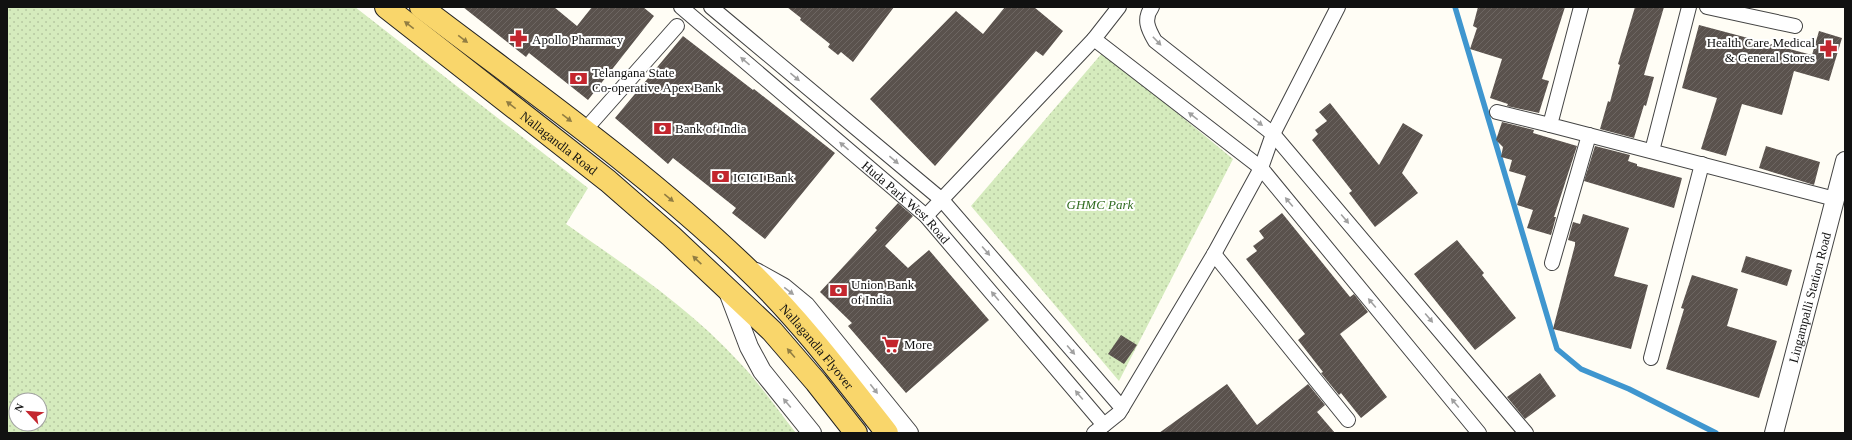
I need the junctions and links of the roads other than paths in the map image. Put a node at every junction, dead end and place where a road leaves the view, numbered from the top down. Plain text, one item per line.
1 (386, 7) edge
2 (421, 7) edge
3 (681, 7) edge
4 (711, 7) edge
5 (1119, 7) edge
6 (1152, 7) edge
7 (1338, 7) edge
8 (1581, 7) edge
9 (1689, 7) edge
10 (1707, 7) edge
11 (677, 26) dead end
12 (1795, 26) dead end
13 (1094, 39) junction
14 (1497, 112) dead end
15 (1550, 125) junction
16 (584, 131) junction
17 (1273, 134) junction
18 (1589, 135) junction
19 (1652, 151) junction
20 (1845, 161) edge
21 (1702, 164) junction
22 (1261, 168) junction
23 (1835, 199) junction
24 (942, 200) junction
25 (926, 216) junction
26 (1214, 254) junction
27 (1552, 263) dead end
28 (743, 265) junction
29 (726, 286) junction
30 (1651, 358) dead end
31 (1122, 408) junction
32 (1348, 420) dead end
33 (1099, 429) edge
34 (812, 433) edge
35 (856, 433) edge
36 (886, 433) edge
37 (909, 433) edge
38 (1479, 433) edge
39 (1526, 433) edge
40 (1774, 433) edge

29 -> 1 main road, Nallagandla Road
2 -> 16 main road, Nallagandla Road
25 -> 3 street, Huda Park West Road
4 -> 24 street, Huda Park West Road
5 - 13 street
6 -> 17 street
7 - 17 street
8 - 15 street
9 - 19 street
10 - 12 street
11 - 16 street
22 -> 13 street
13 - 24 street
14 - 15 street
15 - 18 street
16 -> 28 main road, Nallagandla Road
17 - 22 street
17 -> 39 street
18 - 19 street
18 - 27 street
19 - 21 street
20 - 23 street, Lingampalli Station Road
21 - 23 street
21 - 30 street
22 - 26 street
38 -> 22 street
23 - 40 street, Lingampalli Station Road
24 - 25 street
24 -> 31 street, Huda Park West Road
33 -> 25 street, Huda Park West Road
26 - 31 street
26 - 32 street
28 - 36 main road, Nallagandla Flyover
28 -> 37 street
34 -> 29 street
35 -> 29 main road, Nallagandla Flyover
31 - 33 street

